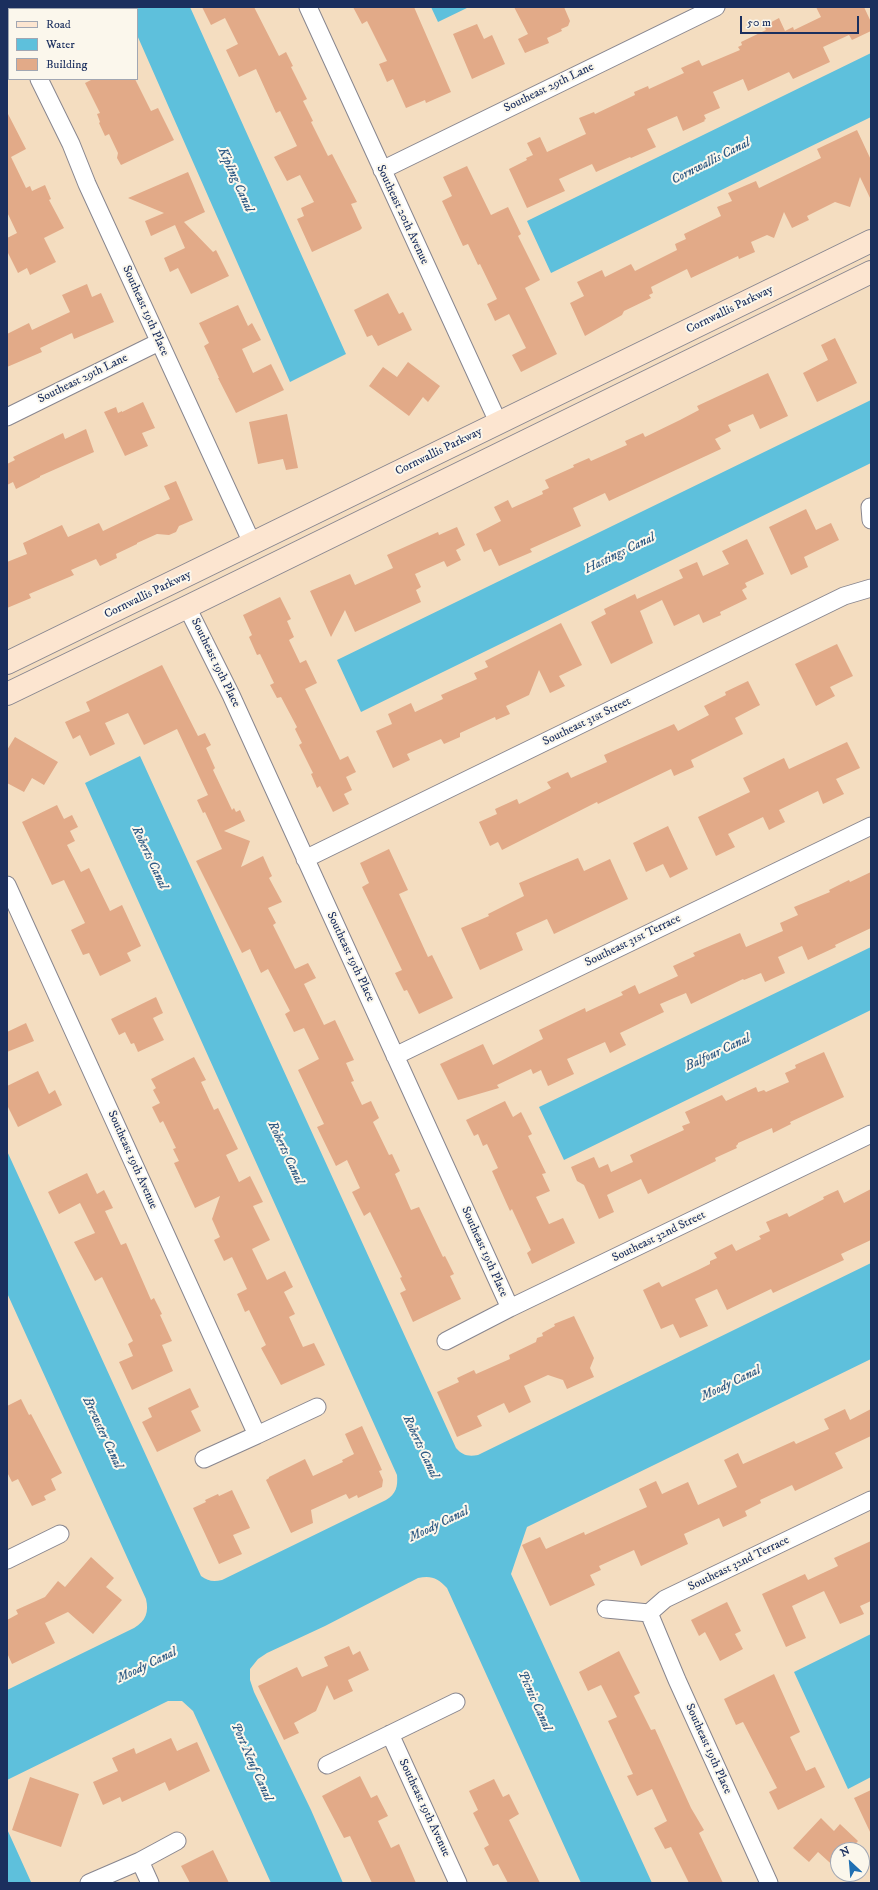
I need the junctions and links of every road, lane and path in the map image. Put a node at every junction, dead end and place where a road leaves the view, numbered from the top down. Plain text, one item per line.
1 (308, 7) edge
2 (716, 7) edge
3 (39, 80) edge
4 (382, 170) junction
5 (871, 241) edge
6 (871, 272) edge
7 (159, 342) junction
8 (7, 416) edge
9 (498, 422) junction
10 (510, 448) junction
11 (252, 543) junction
12 (265, 569) junction
13 (175, 582) junction
14 (871, 588) edge
15 (187, 607) junction
16 (7, 664) edge
17 (7, 694) edge
18 (871, 826) edge
19 (305, 859) junction
20 (7, 885) edge
21 (395, 1056) junction
22 (871, 1134) edge
23 (510, 1308) junction
24 (446, 1341) dead end
25 (317, 1407) dead end
26 (257, 1435) junction
27 (204, 1459) dead end
28 (871, 1500) edge
29 (60, 1534) dead end
30 (7, 1560) edge
31 (606, 1609) dead end
32 (649, 1614) junction
33 (456, 1702) dead end
34 (390, 1734) junction
35 (327, 1765) dead end
36 (177, 1841) dead end
37 (140, 1861) junction
38 (89, 1883) edge
39 (150, 1883) edge
40 (458, 1883) edge
41 (769, 1883) edge

1 - 4 street, Southeast 20th Avenue
2 - 4 street, Southeast 29th Lane
3 - 7 street, Southeast 19th Place
4 - 9 street, Southeast 20th Avenue
5 - 9 street, Cornwallis Parkway
6 - 10 street
7 - 8 street, Southeast 29th Lane
7 - 11 street, Southeast 19th Place
9 - 10 street
9 - 11 street, Cornwallis Parkway
10 - 12 street
11 - 12 street
11 - 13 street, Cornwallis Parkway
12 - 15 street
13 - 15 street
13 - 16 street, Cornwallis Parkway
14 - 19 street, Southeast 31st Street
15 - 17 street
15 - 19 street, Southeast 19th Place
18 - 21 street, Southeast 31st Terrace
19 - 21 street, Southeast 19th Place
20 - 26 street, Southeast 19th Avenue
21 - 23 street, Southeast 19th Place
22 - 23 street, Southeast 32nd Street
23 - 24 street, Southeast 32nd Street
25 - 26 street
26 - 27 street
28 - 32 street, Southeast 32nd Terrace
29 - 30 street
31 - 32 street
32 - 41 street, Southeast 19th Place
33 - 34 street
34 - 35 street
34 - 40 street, Southeast 19th Avenue
36 - 37 street
37 - 38 street
37 - 39 street

